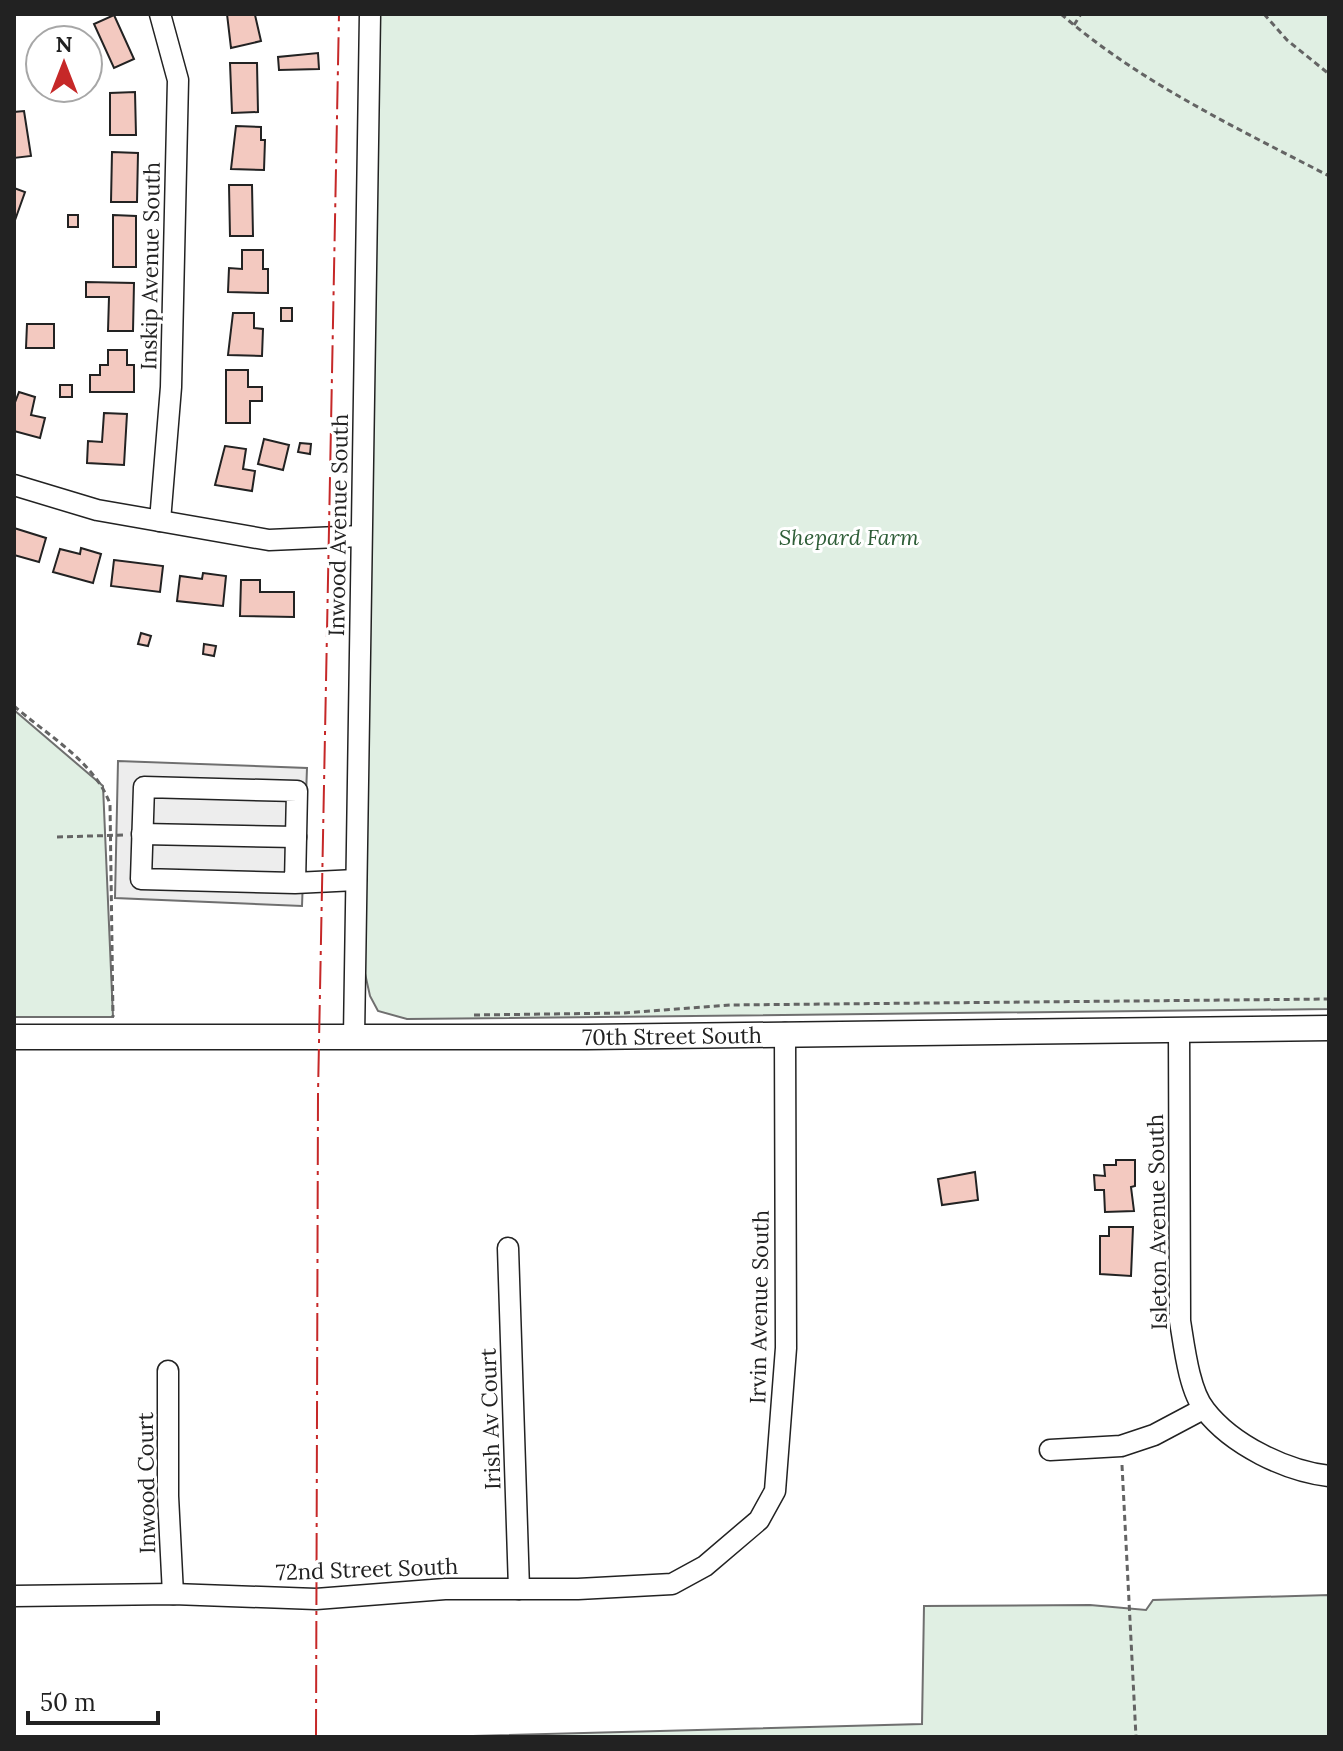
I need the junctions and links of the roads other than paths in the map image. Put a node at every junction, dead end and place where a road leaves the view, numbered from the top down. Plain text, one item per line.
1 (160, 14) edge
2 (370, 14) edge
3 (14, 485) edge
4 (160, 521) junction
5 (361, 536) junction
6 (142, 834) junction
7 (296, 837) junction
8 (356, 880) junction
9 (295, 883) junction
10 (1329, 1028) edge
11 (1179, 1029) junction
12 (785, 1033) junction
13 (14, 1037) edge
14 (354, 1037) junction
15 (508, 1248) dead end
16 (168, 1371) dead end
17 (1203, 1409) junction
18 (1050, 1450) dead end
19 (1329, 1476) edge
20 (715, 1557) joint
21 (519, 1589) junction
22 (173, 1594) junction
23 (14, 1596) edge

1 - 4 street, Inskip Avenue South
2 - 5 street, Inwood Avenue South
3 - 4 street
4 - 5 street
5 - 8 street, Inwood Avenue South
6 - 7 street
6 - 7 street
6 - 9 street
7 - 9 street
8 - 9 street
8 - 14 street, Inwood Avenue South
10 - 11 main road, 70th Street South
11 - 12 main road, 70th Street South
11 - 17 street, Isleton Avenue South
12 - 14 main road, 70th Street South
12 - 20 street, Irvin Avenue South
13 - 14 main road, 70th Street South
15 - 21 street, Irish Av Court
16 - 22 street, Inwood Court
17 - 18 street
17 - 19 street
20 - 21 street, 72nd Street South
21 - 22 street, 72nd Street South
22 - 23 street, 72nd Street South

